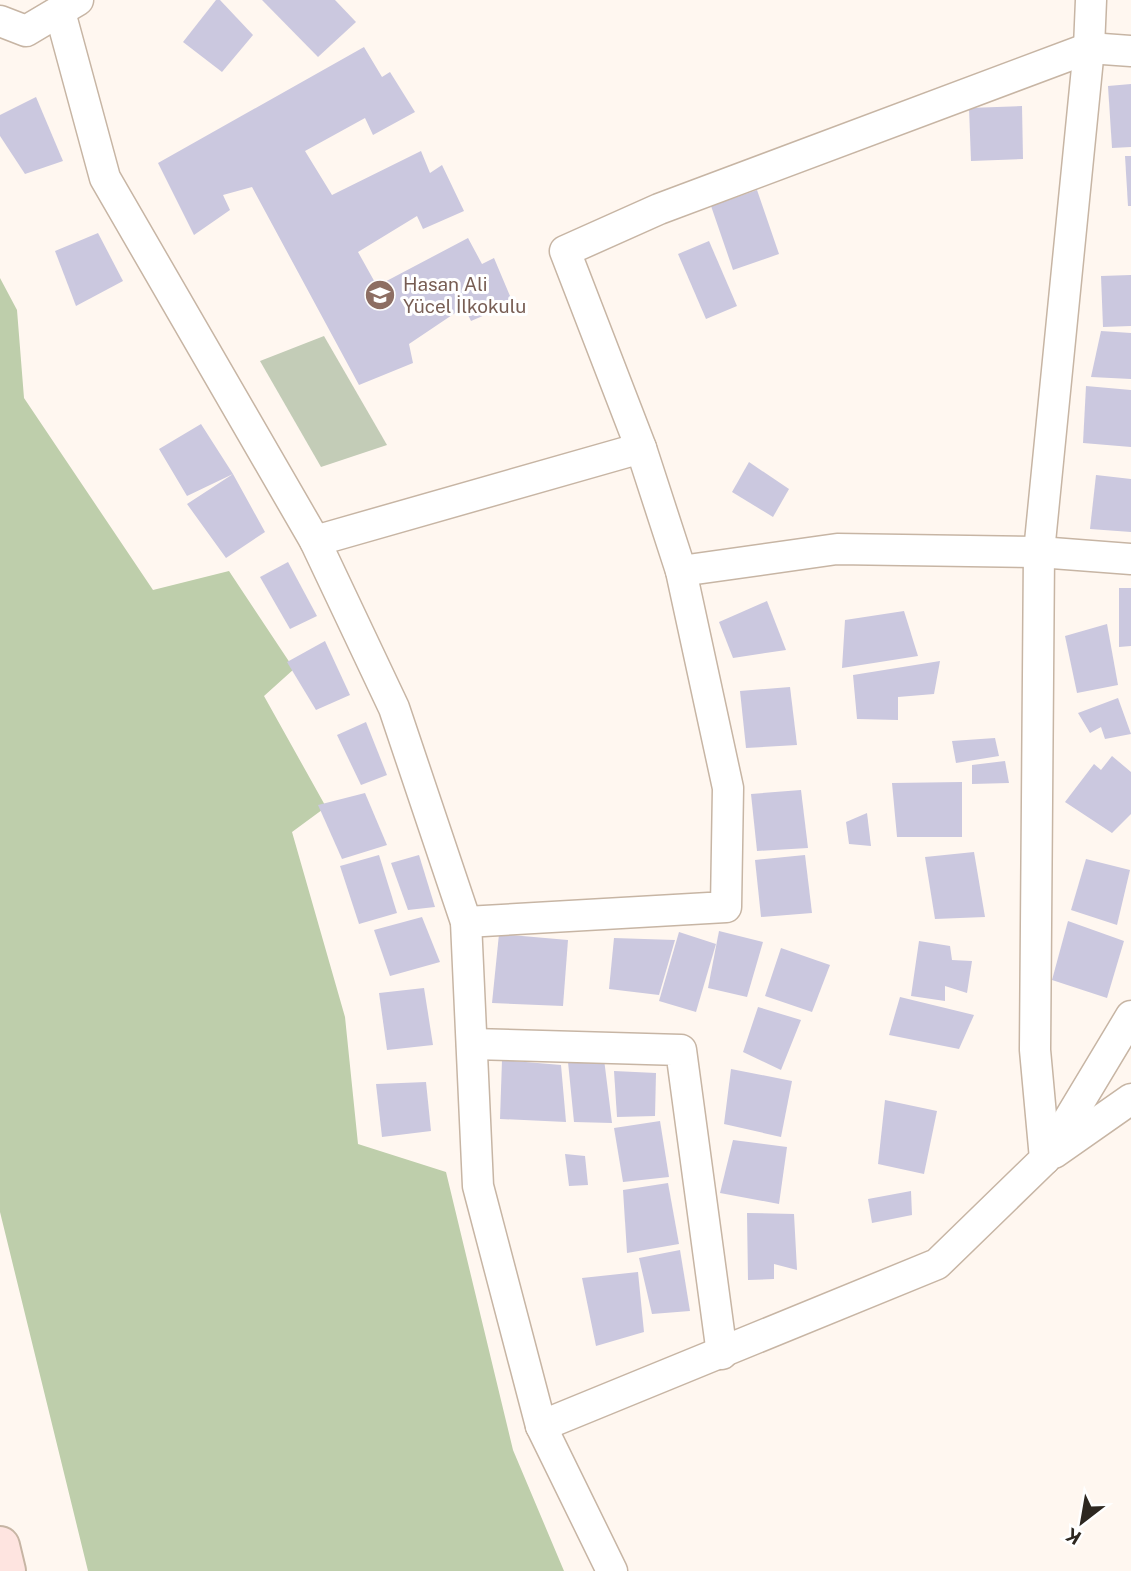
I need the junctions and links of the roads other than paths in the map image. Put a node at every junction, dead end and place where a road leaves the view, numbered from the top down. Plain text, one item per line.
1 (1091, 0) edge
2 (69, 6) edge
3 (0, 21) edge
4 (1089, 48) junction
5 (1131, 51) edge
6 (641, 448) junction
7 (316, 541) junction
8 (1039, 552) junction
9 (1131, 559) edge
10 (681, 571) junction
11 (466, 922) junction
12 (1131, 1016) edge
13 (472, 1044) junction
14 (1131, 1099) edge
15 (1045, 1159) junction
16 (722, 1354) junction
17 (541, 1426) junction
18 (0, 1546) edge
19 (6, 1571) edge
20 (612, 1571) edge

1 - 4 street
2 - 3 street
2 - 7 street
4 - 5 street
4 - 6 street
4 - 8 street
6 - 7 street
6 - 10 street
7 - 11 street
8 - 9 street
8 - 10 street
8 - 15 street
10 - 11 street
11 - 13 street
12 - 15 street
13 - 16 street
13 - 17 street
14 - 15 street
15 - 16 street
16 - 17 street
17 - 20 street
18 - 19 main road

